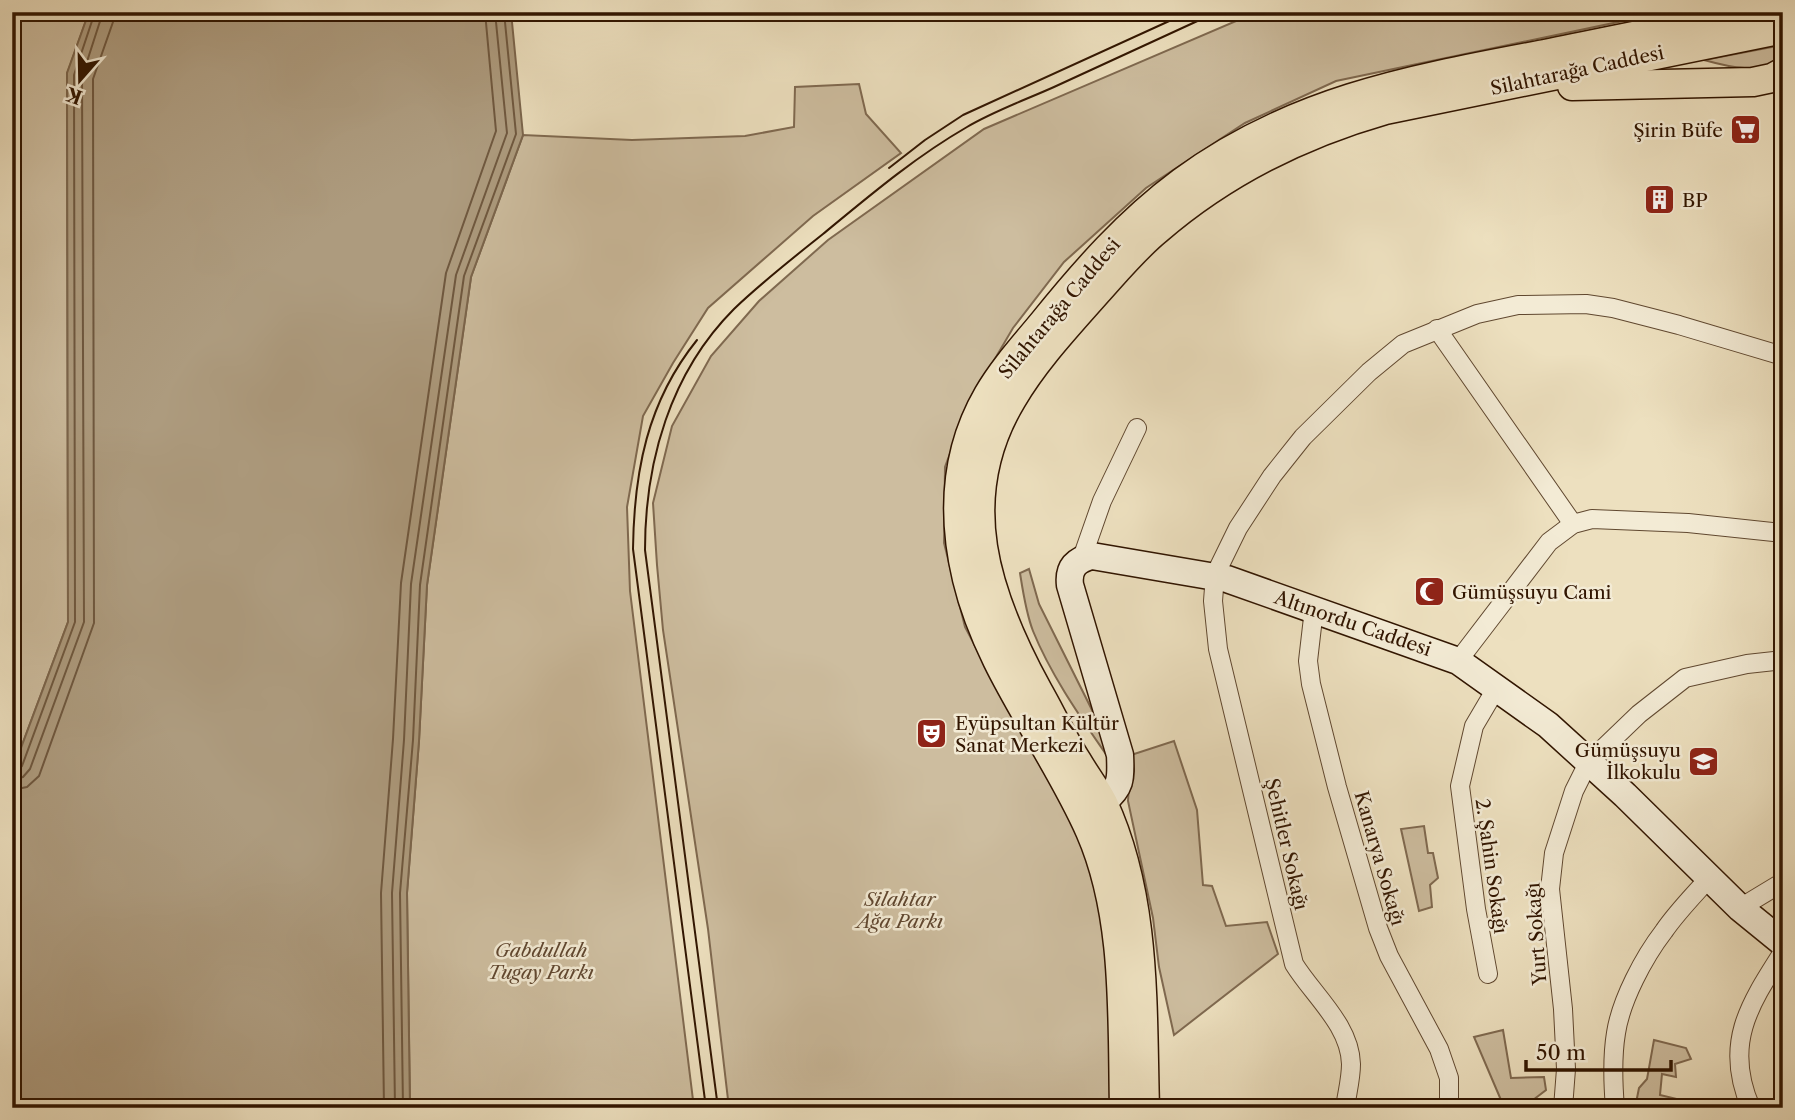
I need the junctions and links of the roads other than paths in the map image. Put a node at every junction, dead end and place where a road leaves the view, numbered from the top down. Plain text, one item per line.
1 (1755, 12) edge
2 (1783, 29) edge
3 (1672, 30) edge
4 (1783, 72) edge
5 (1707, 82) junction
6 (1753, 82) junction
7 (1510, 83) junction
8 (1783, 89) edge
9 (1437, 329) junction
10 (1783, 356) edge
11 (1137, 428) dead end
12 (1573, 524) junction
13 (1783, 533) edge
14 (1082, 558) junction
15 (1215, 575) junction
16 (1314, 609) junction
17 (1783, 660) edge
18 (1458, 661) junction
19 (1497, 687) junction
20 (1588, 763) junction
21 (1103, 802) junction
22 (1709, 878) junction
23 (1783, 882) edge
24 (1740, 908) junction
25 (1783, 943) edge
26 (1783, 952) edge
27 (1488, 974) dead end
28 (1749, 1107) edge
29 (1124, 1108) edge
30 (1145, 1108) edge
31 (1345, 1108) edge
32 (1449, 1108) edge
33 (1563, 1108) edge
34 (1615, 1108) edge

1 - 3 main road, Silahtarağa Caddesi
2 - 3 main road, Silahtarağa Caddesi
3 - 5 main road
3 - 7 main road, Silahtarağa Caddesi
3 - 29 main road, Silahtarağa Caddesi
4 - 6 main road
5 - 6 main road
5 - 7 main road
6 - 8 street
7 - 21 main road, Silahtarağa Caddesi
9 - 10 street
9 - 12 street
9 - 15 street
11 - 14 street
12 - 13 street
12 - 18 street
14 - 15 street, Altınordu Caddesi
14 - 21 street
15 - 16 street, Altınordu Caddesi
15 - 31 street, Şehitler Sokağı
16 - 18 street, Altınordu Caddesi
16 - 32 street, Kanarya Sokağı
17 - 20 street
18 - 19 street, Altınordu Caddesi
19 - 20 street, Altınordu Caddesi
19 - 27 street, 2. Şahin Sokağı
20 - 22 street, Altınordu Caddesi
20 - 33 street, Yurt Sokağı
21 - 30 main road, Silahtarağa Caddesi
22 - 24 street, Altınordu Caddesi
22 - 34 street
23 - 24 street
24 - 25 street, Altınordu Caddesi
26 - 28 street

